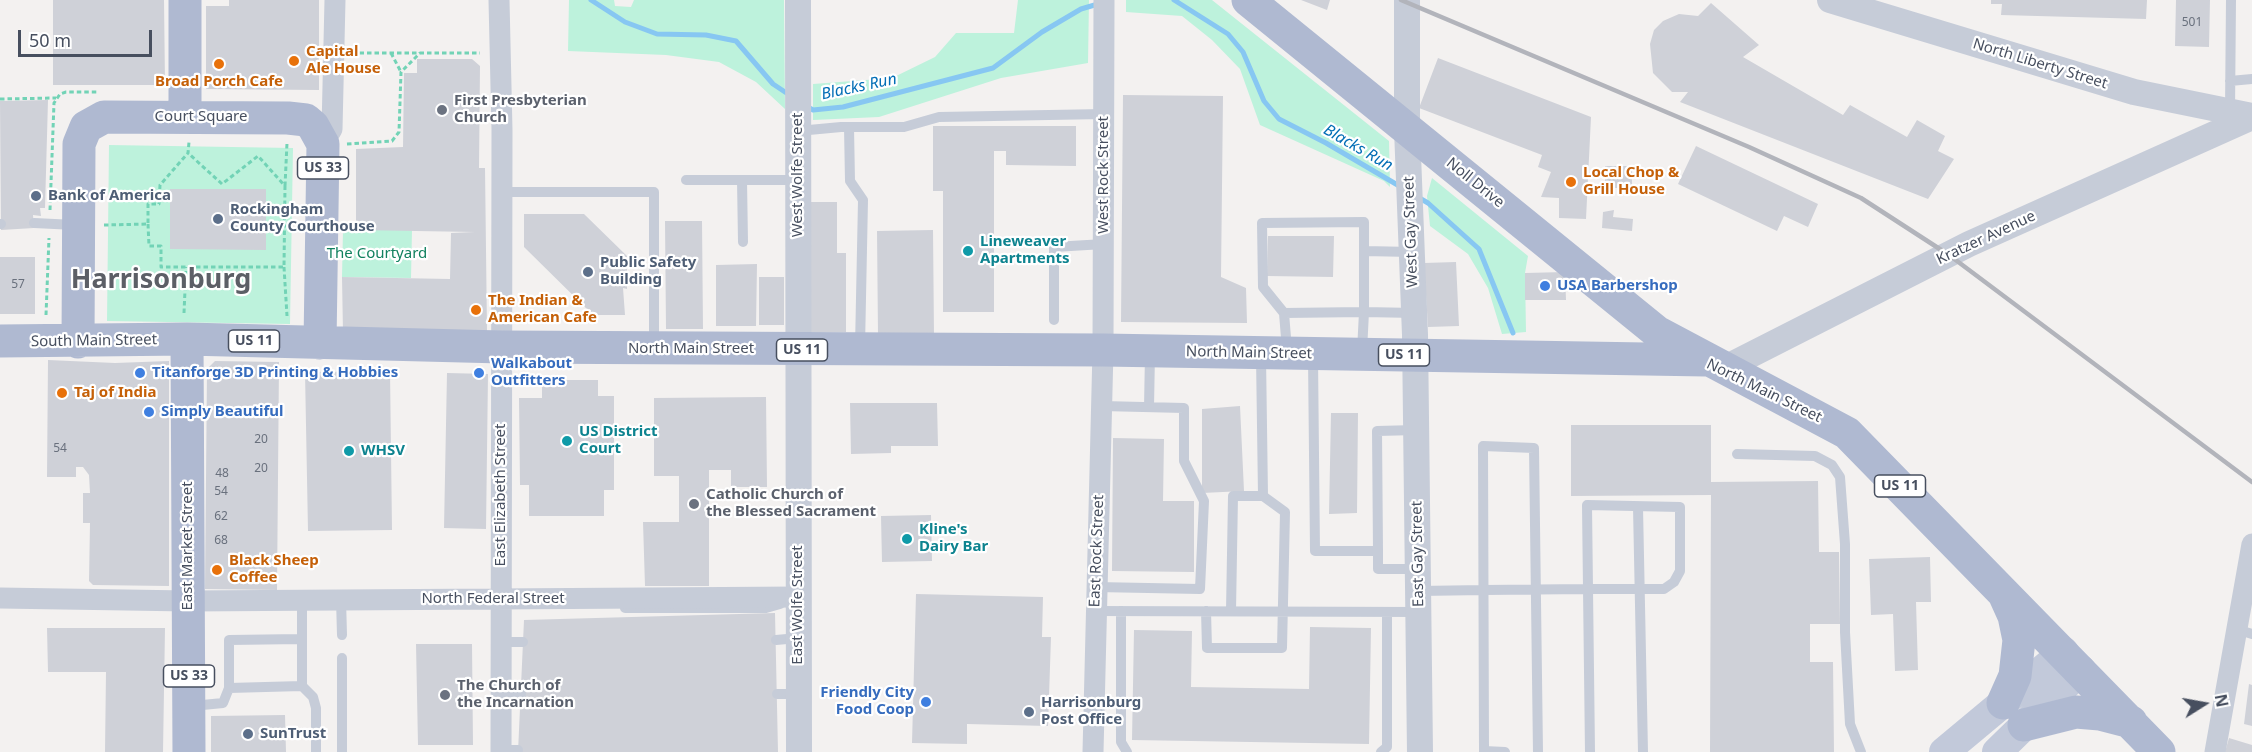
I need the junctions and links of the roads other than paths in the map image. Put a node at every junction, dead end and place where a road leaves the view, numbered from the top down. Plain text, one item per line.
1 (185, 0) edge
2 (335, 0) edge
3 (499, 0) edge
4 (798, 0) edge
5 (1248, 0) edge
6 (1407, 0) edge
7 (1830, 0) edge
8 (2231, 0) edge
9 (1104, 8) edge
10 (2252, 79) edge
11 (2230, 81) junction
12 (1104, 114) junction
13 (2244, 115) edge
14 (185, 117) junction
15 (798, 121) junction
16 (849, 127) junction
17 (1407, 129) junction
18 (333, 144) junction
19 (686, 180) dead end
20 (742, 180) junction
21 (798, 180) junction
22 (501, 192) junction
23 (34, 223) dead end
24 (95, 229) junction
25 (743, 242) dead end
26 (1104, 244) junction
27 (1364, 251) junction
28 (1413, 252) junction
29 (1364, 312) junction
30 (1415, 312) junction
31 (1284, 313) junction
32 (1054, 320) dead end
33 (185, 339) junction
34 (0, 341) edge
35 (78, 342) junction
36 (320, 343) junction
37 (502, 347) junction
38 (654, 348) junction
39 (797, 350) junction
40 (860, 350) junction
41 (1103, 350) junction
42 (1150, 351) junction
43 (1287, 353) junction
44 (1362, 354) junction
45 (1415, 355) junction
46 (1715, 364) junction
47 (1102, 406) junction
48 (1149, 407) junction
49 (1416, 430) junction
50 (1737, 454) dead end
51 (1263, 496) junction
52 (1638, 507) junction
53 (2252, 544) edge
54 (1378, 551) junction
55 (1096, 587) junction
56 (2001, 588) junction
57 (1588, 589) junction
58 (1640, 589) junction
59 (1484, 590) junction
60 (1536, 590) junction
61 (1419, 591) junction
62 (798, 597) junction
63 (0, 598) edge
64 (302, 599) junction
65 (511, 599) junction
66 (188, 601) junction
67 (341, 609) junction
68 (1096, 611) junction
69 (1121, 611) junction
70 (1206, 611) junction
71 (1231, 611) junction
72 (1283, 612) junction
73 (1387, 612) junction
74 (2244, 632) edge
75 (345, 635) dead end
76 (301, 639) junction
77 (501, 642) junction
78 (523, 642) dead end
79 (345, 659) dead end
80 (2073, 661) junction
81 (302, 686) junction
82 (229, 688) junction
83 (189, 706) junction
84 (2014, 714) junction
85 (2131, 722) junction
86 (1856, 750) edge
87 (507, 751) edge
88 (189, 752) edge
89 (316, 752) edge
90 (342, 752) edge
91 (799, 752) edge
92 (1093, 752) edge
93 (1127, 752) edge
94 (1381, 752) edge
95 (1420, 752) edge
96 (1505, 752) edge
97 (1538, 752) edge
98 (1590, 752) edge
99 (1643, 752) edge
100 (1944, 752) edge
101 (1997, 752) edge
102 (2159, 752) edge
103 (2215, 752) edge

1 - 14 main road
2 - 18 street
3 - 22 street, East Elizabeth Street
4 - 15 street, West Wolfe Street
5 - 17 main road, Noll Drive / US 11
6 - 17 street, West Gay Street
7 - 13 street, North Liberty Street
8 - 11 lane
9 - 12 street, West Rock Street
10 - 11 lane
11 - 13 lane
12 - 16 lane
12 - 26 street, West Rock Street
13 - 46 street, Kratzer Avenue
14 - 18 main road, Court Square / US 33
14 - 24 main road, Court Square / US 33
15 - 16 lane
15 - 21 street, West Wolfe Street
16 - 40 lane
17 - 28 street, West Gay Street
17 - 46 main road, Noll Drive / US 11
18 - 36 main road, US 33
19 - 20 lane
20 - 21 lane
20 - 25 lane
21 - 39 street, West Wolfe Street
22 - 37 street, East Elizabeth Street
22 - 38 lane
23 - 24 lane
24 - 35 main road, Court Square / US 33
26 - 32 lane
26 - 41 street, West Rock Street
27 - 28 lane
27 - 29 lane
27 - 31 lane
28 - 30 street, West Gay Street
29 - 30 lane
29 - 31 lane
29 - 44 lane
30 - 45 street, West Gay Street
31 - 43 lane
33 - 35 main road, South Main Street / US 11
33 - 36 main road, North Main Street / US 11
33 - 66 main road, East Market Street / US 33
34 - 35 main road, South Main Street / US 11
36 - 37 main road, North Main Street / US 11
37 - 38 main road, North Main Street / US 11
37 - 65 street, East Elizabeth Street
38 - 39 main road, North Main Street / US 11
39 - 40 main road, North Main Street / US 11
39 - 62 street, East Wolfe Street
40 - 41 main road, North Main Street / US 11
41 - 42 main road, North Main Street / US 11
41 - 47 street, East Rock Street
42 - 43 main road, North Main Street / US 11
42 - 48 lane
43 - 44 main road, North Main Street / US 11
43 - 51 lane
43 - 54 lane
44 - 45 main road, North Main Street / US 11
45 - 46 main road, North Main Street / US 11
45 - 49 street, East Gay Street
46 - 56 main road, North Main Street / US 11
47 - 48 lane
47 - 55 street, East Rock Street
48 - 55 lane
49 - 54 lane
49 - 61 street, East Gay Street
50 - 86 lane
51 - 71 lane
51 - 72 lane
52 - 57 lane
52 - 58 lane
52 - 58 lane
53 - 74 street
54 - 61 lane
55 - 68 street, East Rock Street
56 - 80 main road, North Main Street / US 11
56 - 84 main road
57 - 58 lane
57 - 60 lane
57 - 98 lane
58 - 99 lane
59 - 60 lane
59 - 60 lane
59 - 61 lane
59 - 96 lane
60 - 97 lane
61 - 73 lane
61 - 95 street, East Gay Street
62 - 65 street, North Federal Street
62 - 91 street, East Wolfe Street
63 - 66 street, North Federal Street
64 - 66 street, North Federal Street
64 - 67 street, North Federal Street
64 - 76 lane
65 - 67 street, North Federal Street
65 - 77 street, East Elizabeth Street
66 - 83 main road, East Market Street / US 33
67 - 75 lane
68 - 69 lane
68 - 92 street, East Rock Street
69 - 70 lane
69 - 93 lane
70 - 71 lane
70 - 72 lane
71 - 72 lane
72 - 73 lane
73 - 94 lane
74 - 103 street
76 - 81 lane
76 - 82 lane
77 - 78 lane
77 - 87 street, East Elizabeth Street
79 - 90 lane
80 - 84 main road
80 - 85 main road, North Main Street / US 11
81 - 82 lane
81 - 89 lane
82 - 83 lane
83 - 88 main road, East Market Street / US 33
84 - 85 main road
84 - 100 main road
84 - 101 main road
85 - 102 main road, North Main Street / US 11

